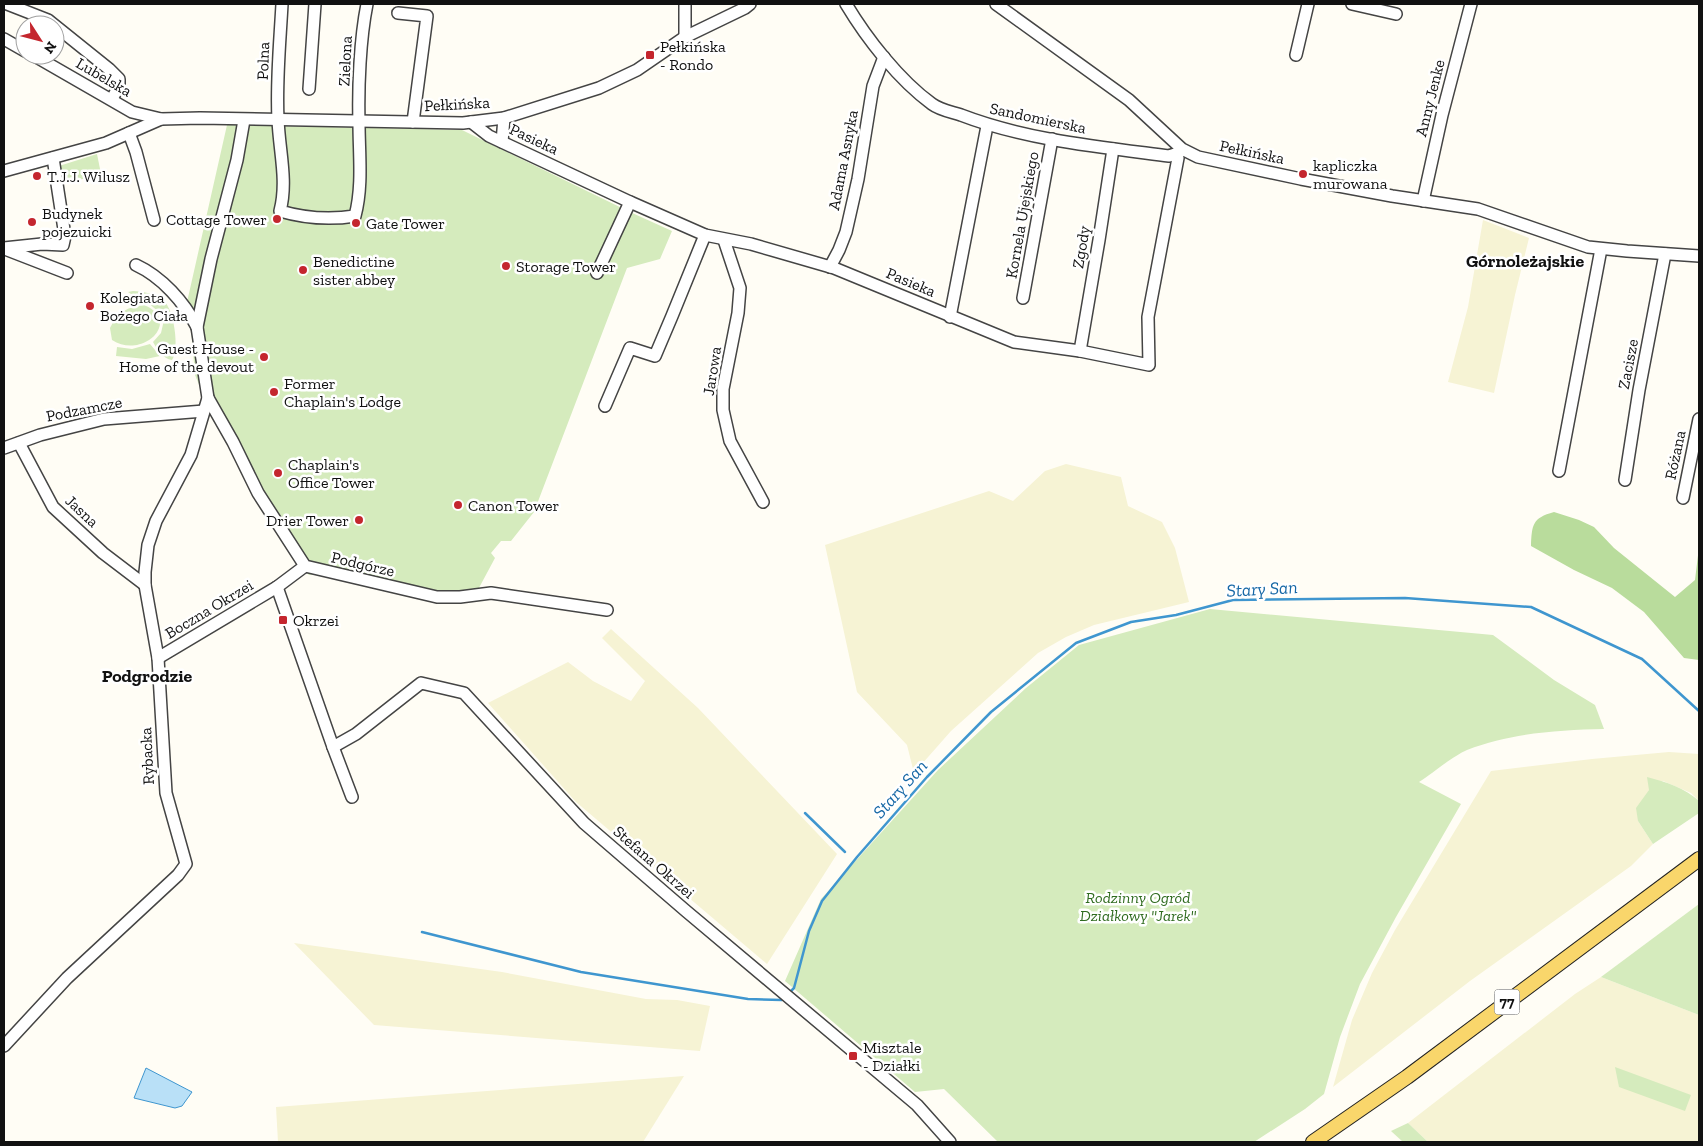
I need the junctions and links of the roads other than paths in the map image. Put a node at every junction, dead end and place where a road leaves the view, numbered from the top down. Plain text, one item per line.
1 (7, 4) edge
2 (282, 4) edge
3 (315, 4) edge
4 (367, 4) edge
5 (685, 4) edge
6 (740, 4) edge
7 (750, 4) edge
8 (846, 4) edge
9 (996, 4) edge
10 (1308, 4) edge
11 (1352, 4) edge
12 (1471, 4) edge
13 (398, 13) dead end
14 (731, 14) junction
15 (1396, 14) dead end
16 (685, 37) junction
17 (4, 39) edge
18 (15, 45) edge
19 (1296, 55) dead end
20 (884, 57) junction
21 (50, 65) edge
22 (309, 89) dead end
23 (112, 99) junction
24 (504, 118) junction
25 (161, 119) junction
26 (244, 120) junction
27 (278, 120) junction
28 (359, 121) junction
29 (414, 122) junction
30 (471, 122) junction
31 (987, 126) junction
32 (129, 133) junction
33 (1052, 139) junction
34 (502, 142) junction
35 (1113, 149) junction
36 (1179, 152) junction
37 (53, 158) junction
38 (4, 171) edge
39 (1423, 201) junction
40 (630, 202) junction
41 (280, 211) joint
42 (154, 220) dead end
43 (705, 235) junction
44 (724, 240) junction
45 (4, 248) edge
46 (1601, 249) junction
47 (1665, 254) junction
48 (1699, 256) edge
49 (136, 265) dead end
50 (830, 267) junction
51 (67, 273) dead end
52 (598, 273) dead end
53 (1024, 298) dead end
54 (950, 316) junction
55 (197, 327) junction
56 (1080, 351) junction
57 (208, 398) junction
58 (605, 406) dead end
59 (204, 411) junction
60 (1699, 419) edge
61 (19, 443) junction
62 (4, 448) edge
63 (1559, 471) dead end
64 (1625, 480) dead end
65 (1683, 498) dead end
66 (763, 502) dead end
67 (305, 566) junction
68 (145, 585) junction
69 (277, 587) junction
70 (607, 610) dead end
71 (158, 658) junction
72 (334, 747) junction
73 (352, 797) dead end
74 (1699, 859) edge
75 (4, 1046) edge
76 (950, 1142) edge
77 (1313, 1142) edge

1 - 23 street
2 - 27 street, Polna
3 - 22 street
4 - 28 street, Zielona
5 - 16 street
6 - 14 street, Pełkińska
7 - 14 street, Pełkińska
8 - 20 street, Sandomierska
9 - 36 street, Pełkińska
10 - 19 street
11 - 15 street
12 - 39 street, Anny Jenke
13 - 29 street
14 - 16 street, Pełkińska
16 - 24 street, Pełkińska
17 - 18 street
20 - 31 street, Sandomierska
20 - 50 street, Adama Asnyka
21 - 23 street, Lubelska
23 - 25 street, Lubelska
24 - 30 street, Pełkińska
24 - 34 street
25 - 26 street, Pełkińska
25 - 32 street
26 - 27 street, Pełkińska
26 - 55 street
27 - 28 street, Pełkińska
27 - 41 street, Polna
28 - 29 street, Pełkińska
28 - 41 street, Zielona
29 - 30 street, Pełkińska
30 - 34 street, Pasieka
31 - 33 street, Sandomierska
31 - 54 street
32 - 37 street
32 - 42 street
33 - 35 street, Sandomierska
33 - 53 street, Kornela Ujejskiego
34 - 40 street, Pasieka
35 - 36 street, Sandomierska
35 - 56 street, Zgody
36 - 39 street, Pełkińska
36 - 56 street, Pasieka
37 - 38 street
37 - 45 street
39 - 46 street, Pełkińska
40 - 43 street, Pasieka
40 - 52 street
43 - 44 street, Pasieka
43 - 58 street
44 - 50 street, Pasieka
44 - 66 street, Jarowa
45 - 51 street
46 - 47 street, Pełkińska
46 - 63 street
47 - 48 street, Pełkińska
47 - 64 street, Zacisze
49 - 55 street
50 - 54 street, Pasieka
54 - 56 street, Pasieka
55 - 57 street
57 - 59 street, Rybacka
57 - 67 street, Podgórze
59 - 61 street, Podzamcze
59 - 68 street, Rybacka
60 - 65 street, Różana
61 - 62 street, Podzamcze
61 - 68 street, Jasna
67 - 69 street
67 - 70 street, Podgórze
68 - 71 street, Rybacka
69 - 71 street, Boczna Okrzei
69 - 72 street
71 - 75 street, Rybacka
72 - 73 street
72 - 76 street, Stefana Okrzei
74 - 77 main road, 77

